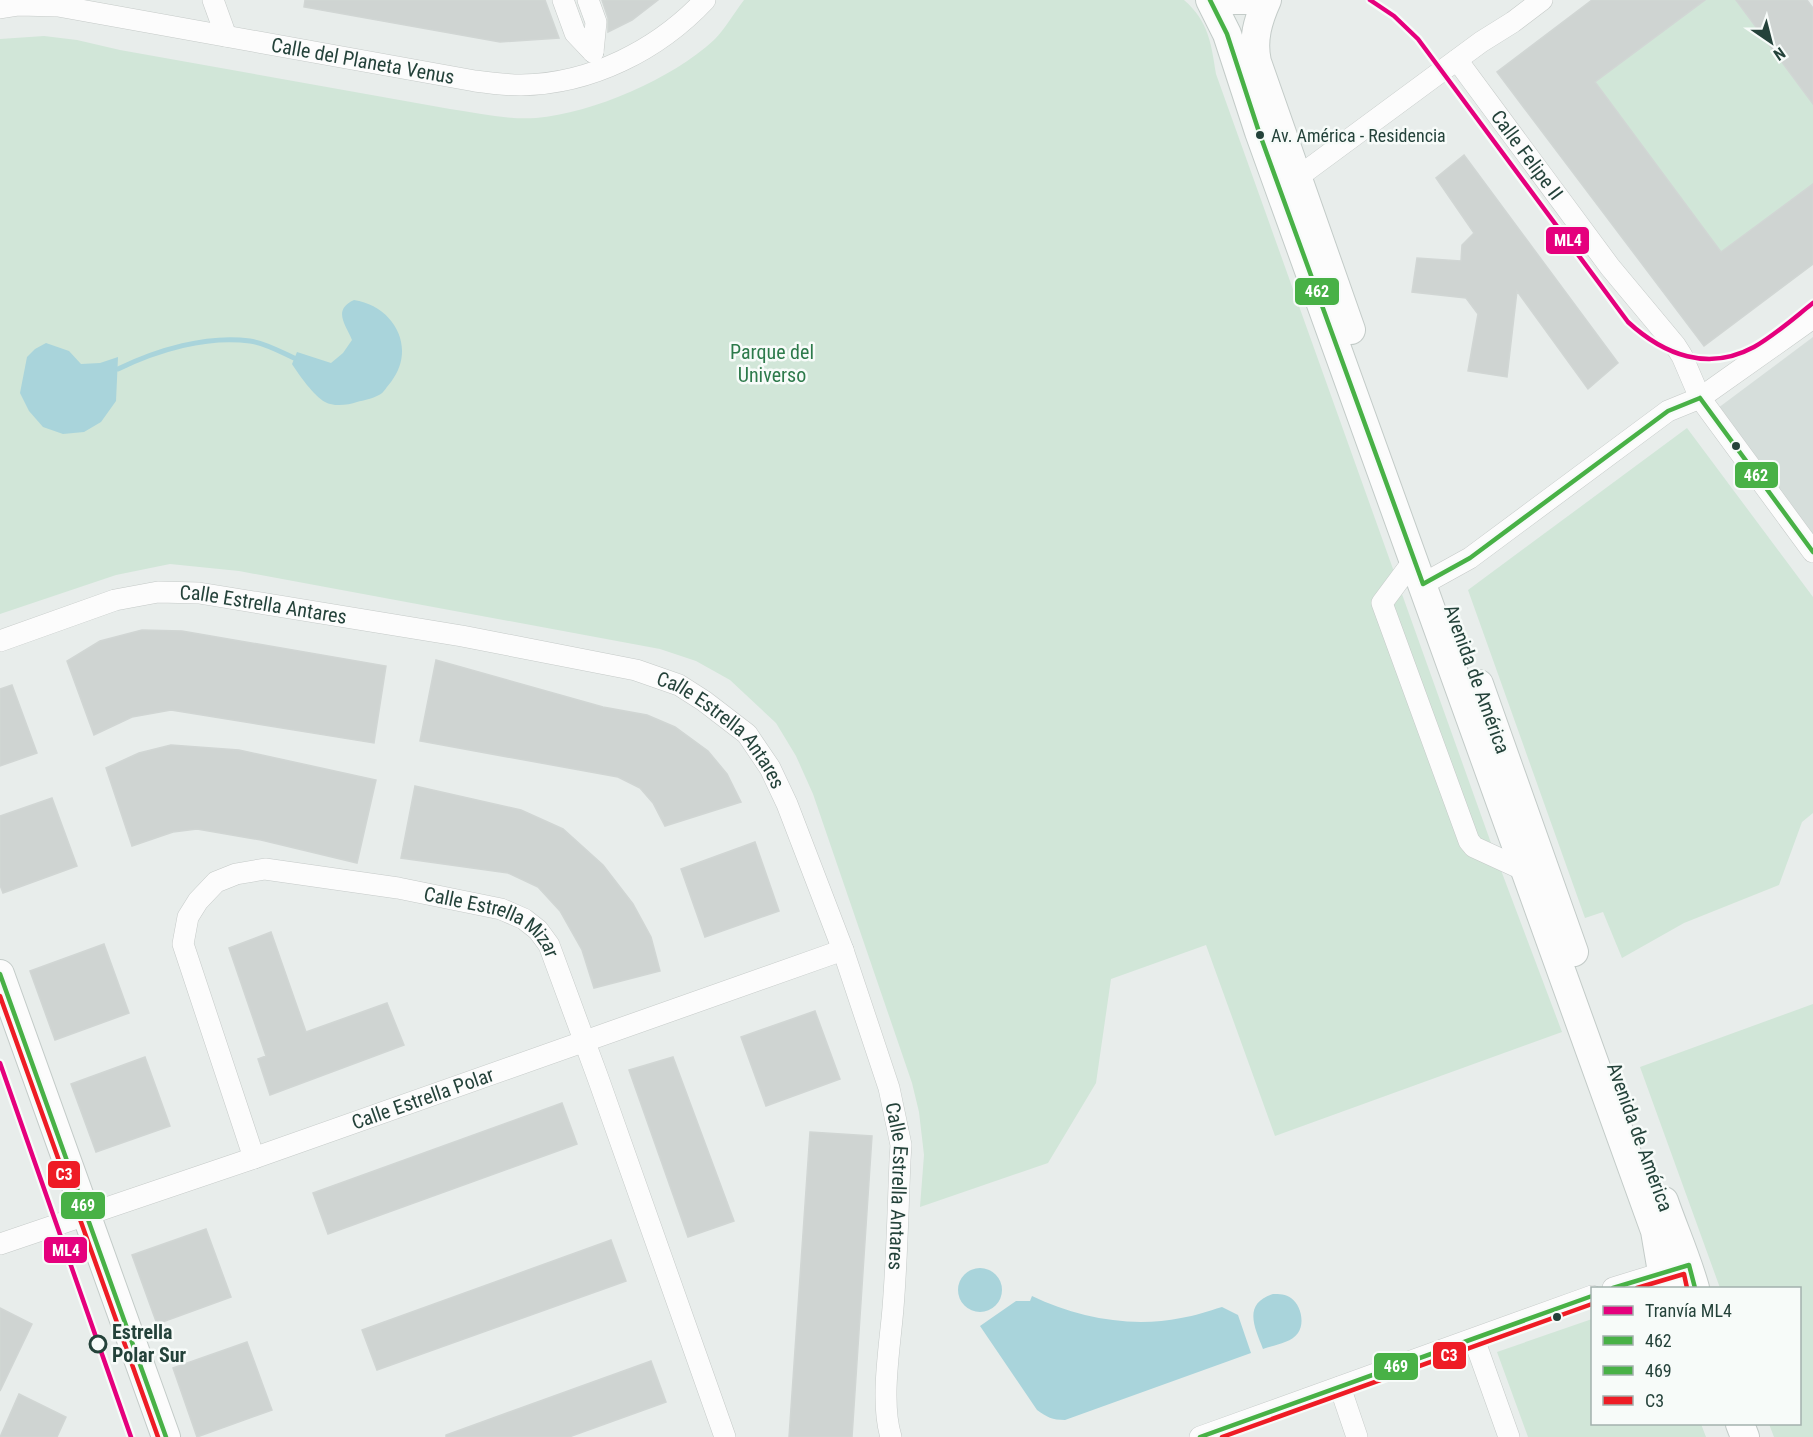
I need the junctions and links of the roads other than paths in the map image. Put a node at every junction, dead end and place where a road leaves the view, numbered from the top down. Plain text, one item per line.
1 (213, 0) edge
2 (563, 0) edge
3 (588, 0) edge
4 (705, 0) edge
5 (1210, 0) edge
6 (1232, 0) edge
7 (1252, 0) edge
8 (1267, 0) edge
9 (1532, 0) edge
10 (1542, 0) edge
11 (0, 8) edge
12 (1513, 22) junction
13 (226, 36) junction
14 (1457, 60) junction
15 (1298, 177) junction
16 (1813, 318) edge
17 (1700, 398) junction
18 (1813, 552) edge
19 (1425, 573) junction
20 (0, 641) edge
21 (1524, 870) junction
22 (843, 950) junction
23 (0, 974) edge
24 (585, 1041) junction
25 (254, 1158) junction
26 (87, 1213) junction
27 (0, 1244) edge
28 (1679, 1279) edge
29 (1620, 1287) edge
30 (1591, 1297) edge
31 (1474, 1339) junction
32 (1340, 1387) junction
33 (166, 1437) edge
34 (725, 1437) edge
35 (891, 1437) edge
36 (1203, 1437) edge
37 (1357, 1437) edge
38 (1509, 1437) edge

1 - 13 street
2 - 3 street
4 - 13 street, Calle del Planeta Venus
5 - 19 main road, Avenida de América
6 - 7 main road
8 - 15 main road, Avenida de América
9 - 12 street
10 - 12 street
11 - 13 street, Calle del Planeta Venus
12 - 14 street
14 - 15 street
14 - 17 street, Calle Felipe II
15 - 19 main road, Avenida de América
16 - 17 street
17 - 18 street, Calle Felipe II
17 - 19 street
19 - 21 main road, Avenida de América
19 - 21 street
19 - 28 main road, Avenida de América
20 - 22 street, Calle Estrella Antares
21 - 28 main road, Avenida de América
22 - 24 street, Calle Estrella Polar
22 - 35 street, Calle Estrella Antares
23 - 26 main road
24 - 25 street, Calle Estrella Polar
24 - 25 street, Calle Estrella Mizar
24 - 34 street, Calle Estrella Mizar
25 - 26 street, Calle Estrella Polar
26 - 27 street, Calle Estrella Polar
26 - 33 main road
28 - 29 street
30 - 31 street
31 - 32 street
31 - 38 street
32 - 36 street
32 - 37 street

